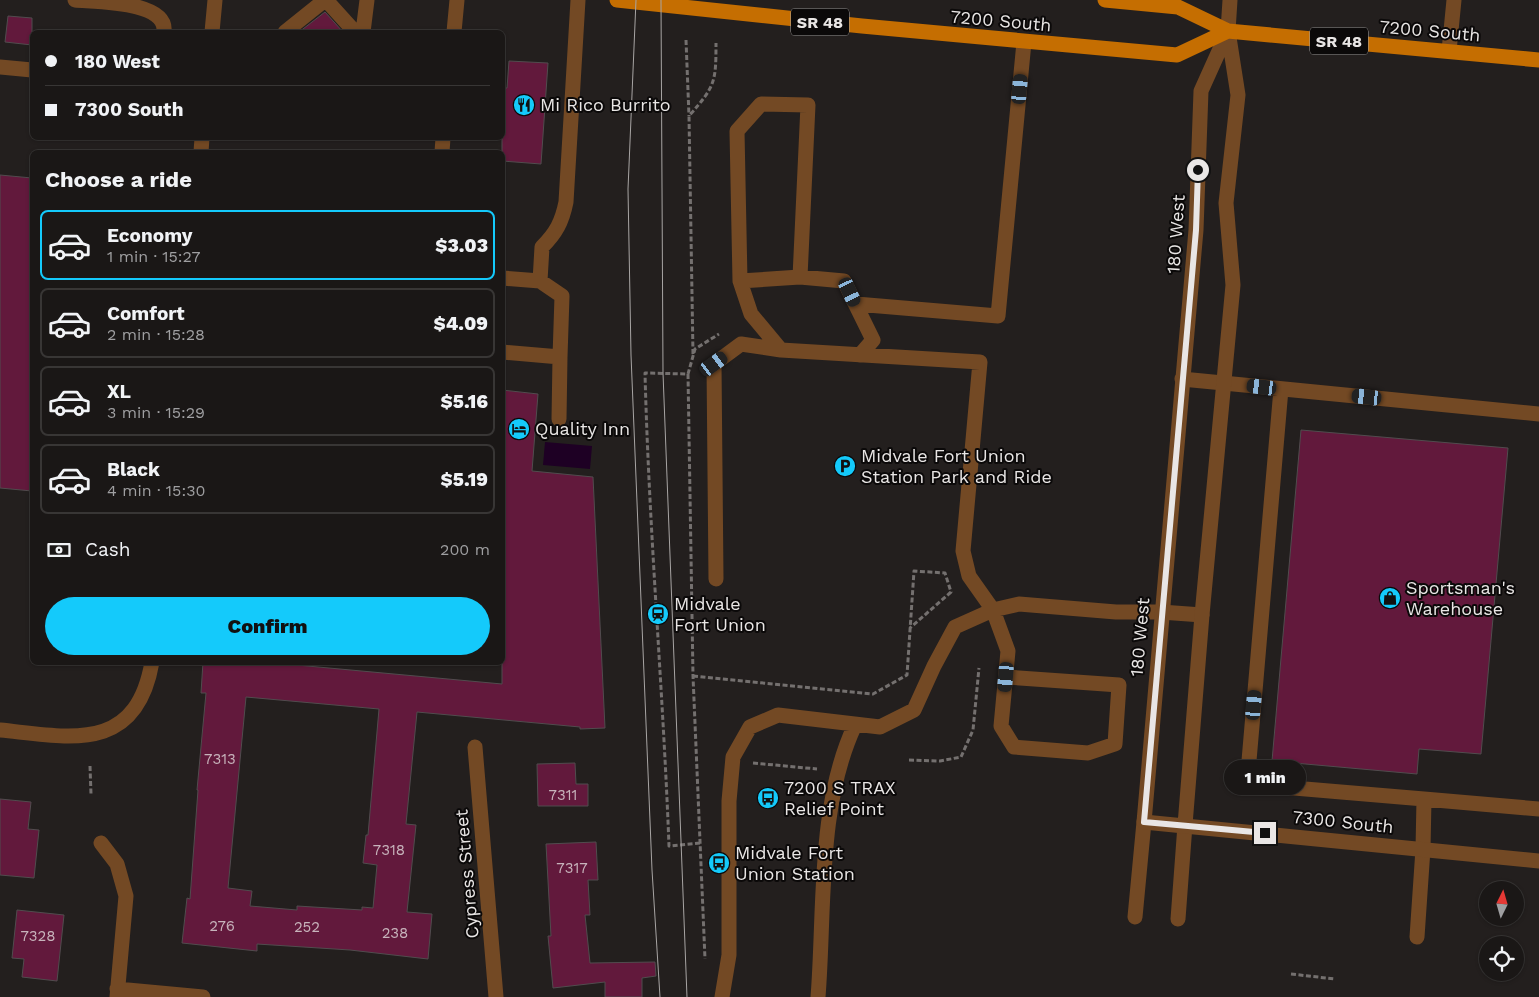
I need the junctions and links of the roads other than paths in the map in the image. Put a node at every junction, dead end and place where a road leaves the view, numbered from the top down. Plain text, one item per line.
1 (75, 0) edge
2 (216, 0) edge
3 (326, 0) edge
4 (366, 0) edge
5 (457, 0) edge
6 (578, 0) edge
7 (617, 0) edge
8 (1105, 0) edge
9 (1230, 0) edge
10 (1454, 0) edge
11 (126, 3) edge
12 (349, 29) edge
13 (164, 30) edge
14 (212, 30) edge
15 (288, 30) edge
16 (363, 30) edge
17 (454, 30) edge
18 (1228, 31) junction
19 (1024, 42) junction
20 (1449, 51) junction
21 (1539, 60) edge
22 (0, 67) edge
23 (30, 70) edge
24 (800, 277) junction
25 (505, 278) edge
26 (540, 281) junction
27 (740, 281) junction
28 (856, 304) junction
29 (781, 350) junction
30 (505, 352) edge
31 (860, 355) junction
32 (560, 357) junction
33 (1182, 379) junction
34 (1224, 382) junction
35 (1281, 389) junction
36 (1539, 414) edge
37 (559, 419) dead end
38 (716, 579) dead end
39 (993, 610) junction
40 (1161, 612) junction
41 (1202, 615) junction
42 (151, 665) edge
43 (1006, 677) junction
44 (855, 725) junction
45 (0, 730) edge
46 (475, 747) dead end
47 (1424, 799) junction
48 (1539, 809) edge
49 (1144, 822) junction
50 (1185, 826) junction
51 (101, 843) dead end
52 (1423, 849) junction
53 (1539, 861) edge
54 (1135, 916) dead end
55 (1178, 919) dead end
56 (1417, 937) dead end
57 (117, 993) edge
58 (203, 997) edge
59 (496, 997) edge
60 (722, 997) edge
61 (818, 997) edge

1 - 11 street
2 - 14 street
3 - 12 street
3 - 15 street
4 - 16 street
5 - 17 street
6 - 26 street
7 - 19 main road, 7200 South / SR 48
8 - 18 main road, 7200 South / SR 48
9 - 18 street
10 - 20 street
11 - 13 street
18 - 19 main road, 7200 South / SR 48
18 - 20 main road, 7200 South / SR 48
18 - 33 street, 180 West
18 - 34 street
19 - 28 street
20 - 21 main road, 7200 South / SR 48
22 - 23 street
24 - 27 street
24 - 27 street
24 - 28 street
25 - 26 street
26 - 32 street
27 - 29 street
28 - 31 street
29 - 31 street
29 - 38 street
30 - 32 street
31 - 39 street
32 - 37 street
33 - 34 street
33 - 40 street, 180 West
34 - 35 street
34 - 41 street
35 - 36 street
35 - 47 street
39 - 40 street
39 - 43 street
39 - 44 street
40 - 41 street
40 - 49 street, 180 West
41 - 50 street
42 - 45 street
43 - 43 street
44 - 60 street
44 - 61 street
46 - 59 street, Cypress Street
47 - 48 street
47 - 52 street
49 - 50 street, 7300 South
49 - 54 street, 180 West
50 - 52 street, 7300 South
50 - 55 street
51 - 57 street
52 - 53 street, 7300 South
52 - 56 street
57 - 58 street

